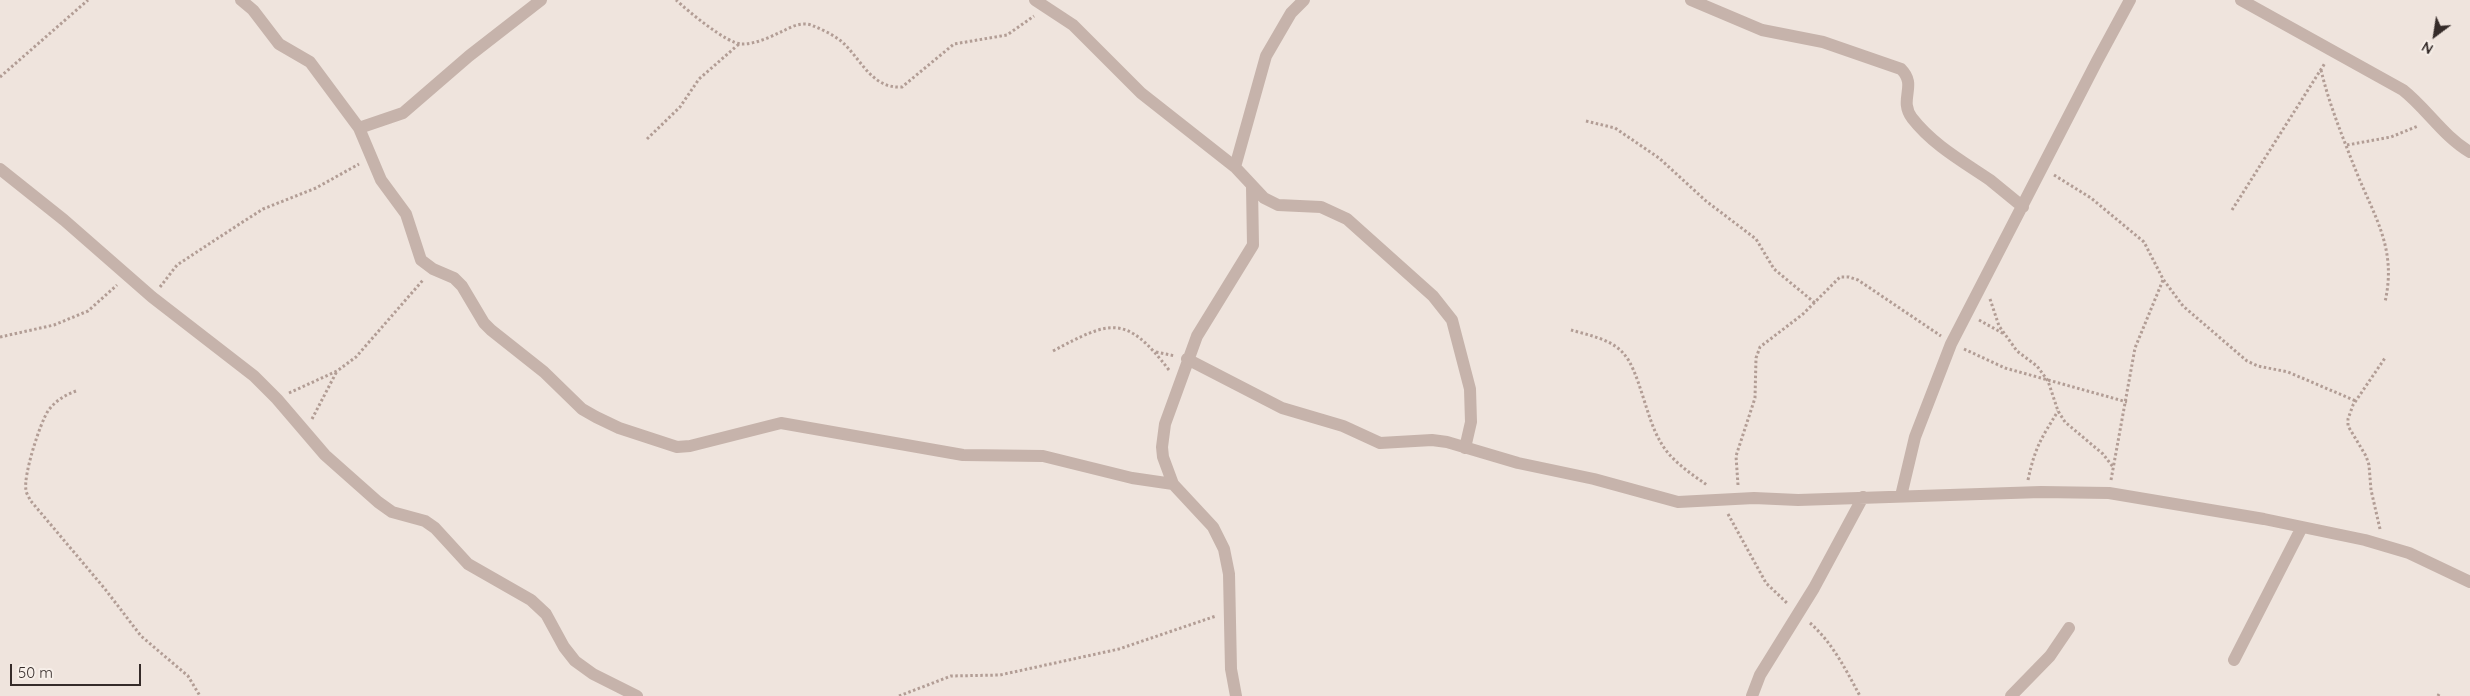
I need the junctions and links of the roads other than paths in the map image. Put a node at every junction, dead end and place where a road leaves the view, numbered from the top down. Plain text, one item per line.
1 (242, 0) edge
2 (541, 0) edge
3 (1304, 0) edge
4 (1691, 0) edge
5 (2130, 0) edge
6 (2241, 0) edge
7 (1040, 3) edge
8 (359, 128) junction
9 (2470, 152) edge
10 (1235, 167) junction
11 (0, 169) edge
12 (1252, 187) junction
13 (2023, 206) junction
14 (1187, 359) junction
15 (1465, 448) junction
16 (1172, 484) junction
17 (1901, 496) junction
18 (1862, 497) junction
19 (2302, 527) junction
20 (2470, 582) edge
21 (2069, 628) dead end
22 (2234, 660) dead end
23 (637, 696) edge
24 (1236, 696) edge
25 (1752, 696) edge
26 (2011, 696) edge

1 - 8 street
2 - 8 street
3 - 10 street
4 - 13 street
5 - 13 street
6 - 9 street
7 - 10 street
8 - 16 street
10 - 12 street
11 - 23 street
12 - 14 street
12 - 15 street
13 - 17 street
14 - 15 street
14 - 16 street
15 - 18 street
16 - 24 street
17 - 18 street
17 - 19 street
18 - 25 street
19 - 20 street
19 - 22 street
21 - 26 street

